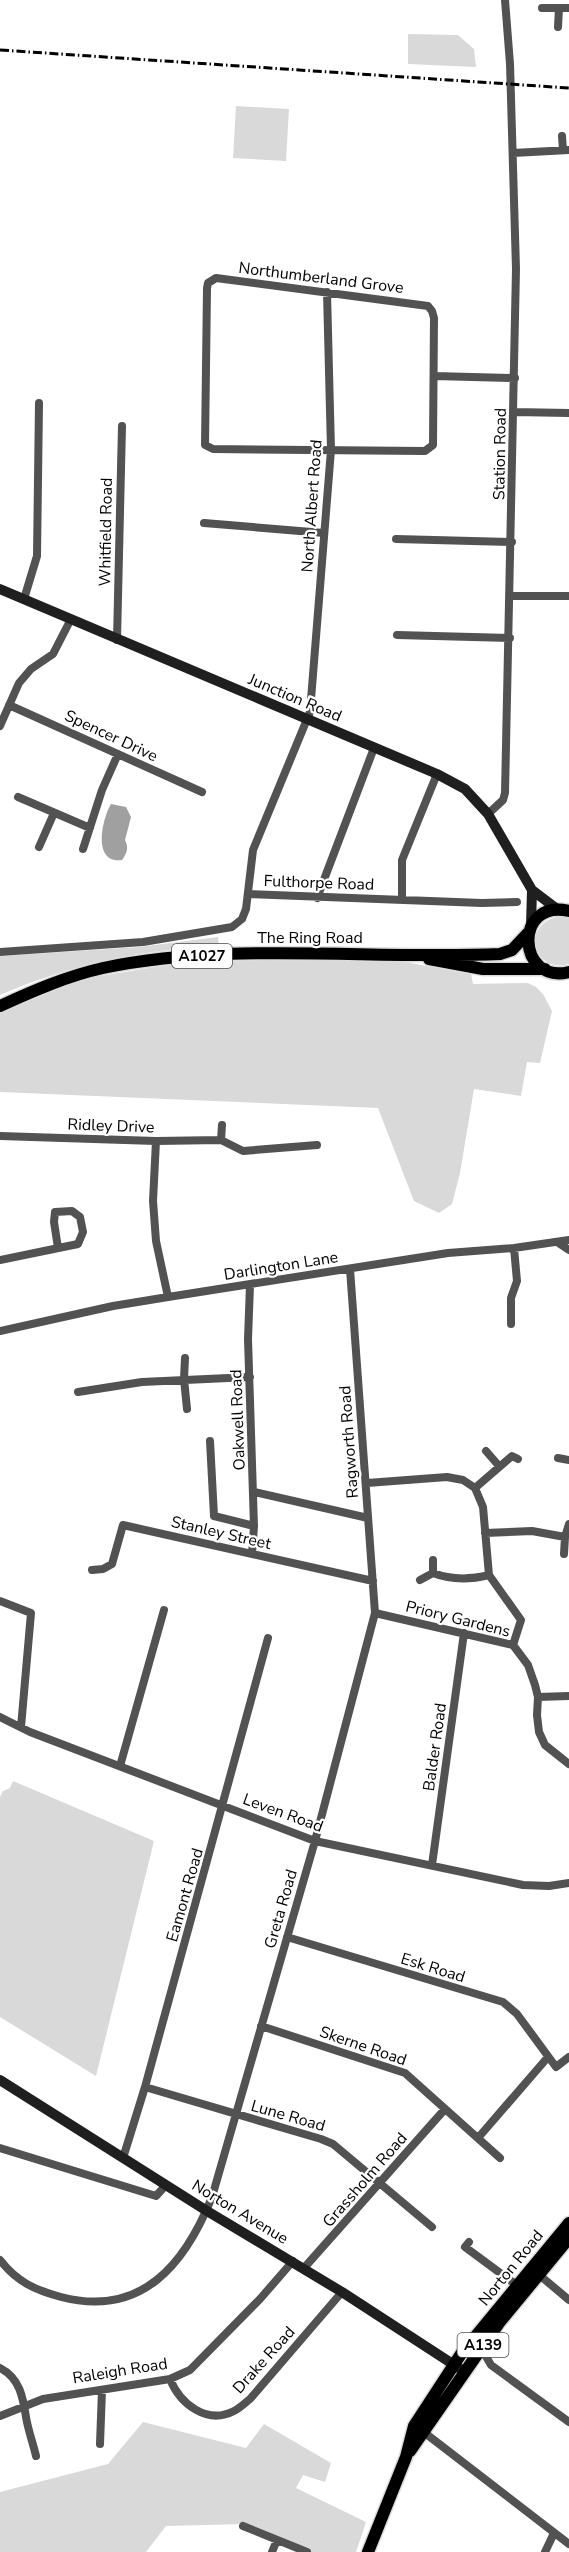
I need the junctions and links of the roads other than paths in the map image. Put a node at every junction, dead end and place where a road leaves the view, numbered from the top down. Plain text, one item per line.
1 (505, 0) edge
2 (542, 8) dead end
3 (559, 8) junction
4 (569, 8) edge
5 (558, 27) dead end
6 (562, 136) dead end
7 (566, 150) edge
8 (513, 153) junction
9 (327, 292) junction
10 (434, 376) junction
11 (515, 378) junction
12 (39, 403) dead end
13 (514, 412) junction
14 (569, 413) edge
15 (122, 426) dead end
16 (331, 450) junction
17 (204, 523) dead end
18 (324, 533) junction
19 (396, 539) dead end
20 (512, 542) junction
21 (0, 589) edge
22 (511, 596) junction
23 (569, 596) edge
24 (24, 599) junction
25 (70, 619) junction
26 (397, 635) dead end
27 (510, 638) junction
28 (117, 640) junction
29 (9, 705) junction
30 (308, 720) junction
31 (0, 726) edge
32 (374, 748) junction
33 (118, 754) junction
34 (436, 774) junction
35 (202, 792) dead end
36 (18, 797) dead end
37 (54, 813) junction
38 (488, 814) junction
39 (90, 828) junction
40 (39, 847) dead end
41 (83, 849) dead end
42 (532, 890) junction
43 (248, 894) junction
44 (317, 898) junction
45 (402, 900) junction
46 (517, 902) dead end
47 (566, 910) edge
48 (529, 930) junction
49 (0, 952) edge
50 (413, 956) junction
51 (545, 969) junction
52 (569, 972) edge
53 (0, 1006) edge
54 (222, 1125) dead end
55 (0, 1136) edge
56 (221, 1140) junction
57 (156, 1141) junction
58 (317, 1145) dead end
59 (569, 1240) edge
60 (557, 1242) junction
61 (58, 1248) junction
62 (514, 1248) junction
63 (569, 1250) edge
64 (0, 1260) edge
65 (350, 1269) junction
66 (250, 1285) junction
67 (168, 1297) junction
68 (511, 1324) dead end
69 (0, 1331) edge
70 (185, 1358) dead end
71 (250, 1377) junction
72 (184, 1379) junction
73 (78, 1392) dead end
74 (187, 1409) dead end
75 (210, 1441) dead end
76 (486, 1451) dead end
77 (558, 1458) dead end
78 (519, 1459) dead end
79 (569, 1460) edge
80 (499, 1466) junction
81 (366, 1483) junction
82 (475, 1488) junction
83 (254, 1492) junction
84 (203, 1516) dead end
85 (214, 1516) junction
86 (368, 1518) junction
87 (569, 1524) edge
88 (254, 1526) junction
89 (485, 1533) junction
90 (564, 1537) junction
91 (252, 1554) junction
92 (564, 1554) dead end
93 (433, 1560) dead end
94 (91, 1570) dead end
95 (433, 1573) junction
96 (489, 1575) junction
97 (420, 1580) dead end
98 (373, 1581) junction
99 (0, 1601) edge
100 (164, 1610) dead end
101 (375, 1613) junction
102 (464, 1633) junction
103 (268, 1638) dead end
104 (513, 1645) junction
105 (569, 1696) edge
106 (538, 1697) junction
107 (0, 1717) edge
108 (21, 1727) junction
109 (569, 1764) edge
110 (120, 1766) junction
111 (224, 1806) junction
112 (315, 1841) junction
113 (432, 1865) junction
114 (569, 1883) edge
115 (287, 1936) junction
116 (261, 2026) junction
117 (548, 2057) junction
118 (569, 2057) edge
119 (0, 2080) edge
120 (145, 2088) junction
121 (445, 2109) junction
122 (235, 2115) junction
123 (478, 2138) junction
124 (0, 2148) edge
125 (500, 2157) dead end
126 (123, 2158) junction
127 (380, 2183) junction
128 (166, 2185) junction
129 (207, 2211) junction
130 (568, 2224) edge
131 (432, 2227) dead end
132 (569, 2238) edge
133 (469, 2242) dead end
134 (0, 2260) edge
135 (293, 2261) junction
136 (304, 2268) junction
137 (535, 2272) junction
138 (517, 2284) junction
139 (342, 2292) junction
140 (569, 2300) edge
141 (481, 2349) junction
142 (0, 2368) edge
143 (459, 2368) junction
144 (170, 2379) junction
145 (102, 2390) junction
146 (26, 2406) junction
147 (0, 2416) edge
148 (569, 2422) edge
149 (420, 2429) junction
150 (100, 2444) dead end
151 (36, 2456) dead end
152 (243, 2526) dead end
153 (554, 2533) junction
154 (277, 2540) junction
155 (569, 2544) edge
156 (272, 2552) edge
157 (307, 2552) edge
158 (368, 2552) edge
159 (544, 2552) edge

1 - 8 street, Station Road
2 - 3 street
3 - 4 street
3 - 5 street
6 - 7 street
7 - 8 street
8 - 11 street, Station Road
9 - 10 street, Northumberland Grove
9 - 16 street, North Albert Road
9 - 16 street, Northumberland Grove
10 - 11 street
10 - 16 street
11 - 13 street, Station Road
12 - 24 street
13 - 14 street
13 - 20 street, Station Road
15 - 28 street, Whitfield Road
16 - 18 street, North Albert Road
17 - 18 street
18 - 30 street, North Albert Road
19 - 20 street
20 - 22 street, Station Road
21 - 24 main road, Junction Road
22 - 23 street
22 - 27 street, Station Road
24 - 25 main road, Junction Road
25 - 28 main road, Junction Road
25 - 29 street
26 - 27 street
27 - 38 street, Station Road
28 - 30 main road, Junction Road
29 - 31 street
29 - 33 street, Spencer Drive
30 - 32 main road, Junction Road
30 - 43 street, North Albert Road
32 - 34 main road, Junction Road
32 - 44 street
33 - 35 street, Spencer Drive
33 - 39 street
34 - 38 main road, Junction Road
34 - 45 street
36 - 37 street
37 - 39 street
37 - 40 street
38 - 42 main road, Junction Road
39 - 41 street
42 - 47 main road, Junction Road
42 - 48 main road
43 - 44 street, Fulthorpe Road
43 - 49 street, Fulthorpe Road
44 - 45 street, Fulthorpe Road
45 - 46 street, Fulthorpe Road
47 - 48 main road, A1027
48 - 50 main road, The Ring Road / A1027
48 - 51 main road
50 - 51 main road, The Ring Road / A1027
50 - 53 main road, The Ring Road / A1027
51 - 52 main road, A1027
54 - 56 street
55 - 57 street, Ridley Drive
56 - 57 street, Ridley Drive
56 - 58 street, Ridley Drive
57 - 67 street
59 - 60 street, Darlington Lane
60 - 62 street, Darlington Lane
60 - 63 street
61 - 61 street
61 - 64 street
62 - 65 street, Darlington Lane
62 - 68 street
65 - 66 street, Darlington Lane
65 - 81 street, Ragworth Road
66 - 67 street, Darlington Lane
66 - 71 street, Oakwell Road
67 - 69 street, Darlington Lane
70 - 72 street
71 - 72 street
71 - 83 street, Oakwell Road
72 - 73 street
72 - 74 street
75 - 85 street
76 - 80 street
77 - 79 street
78 - 80 street
80 - 82 street
81 - 82 street
81 - 86 street, Ragworth Road
82 - 89 street
83 - 86 street
83 - 88 street, Oakwell Road
84 - 85 street
85 - 88 street
86 - 98 street, Ragworth Road
87 - 90 street
88 - 91 street, Oakwell Road
89 - 90 street
89 - 96 street
90 - 92 street
91 - 94 street, Stanley Street
91 - 98 street, Stanley Street
93 - 95 street
95 - 96 street
95 - 97 street
96 - 104 street
98 - 101 street, Ragworth Road
99 - 108 street
100 - 110 street
101 - 102 street, Priory Gardens
101 - 112 street, Greta Road
102 - 104 street, Priory Gardens
102 - 113 street, Balder Road
103 - 111 street, Eamont Road
104 - 106 street, Priory Gardens
105 - 106 street
106 - 109 street, Priory Gardens
107 - 108 street, Leven Road
108 - 110 street, Leven Road
110 - 111 street, Leven Road
111 - 112 street, Leven Road
111 - 120 street, Eamont Road
112 - 113 street, Leven Road
112 - 115 street, Greta Road
113 - 114 street, Leven Road
115 - 116 street, Greta Road
115 - 117 street, Esk Road
116 - 121 street, Skerne Road
116 - 122 street, Greta Road
117 - 118 street, Esk Road
117 - 123 street
119 - 126 main road, Norton Avenue
120 - 122 street, Lune Road
120 - 126 street, Eamont Road
121 - 123 street, Skerne Road
121 - 127 street, Grassholm Road
122 - 127 street, Lune Road
122 - 129 street, Greta Road
123 - 125 street, Skerne Road
124 - 128 street
126 - 128 main road, Norton Avenue
127 - 131 street, Lune Road
127 - 136 street, Grassholm Road
128 - 129 main road, Norton Avenue
129 - 134 street, Greta Road
129 - 135 main road, Norton Avenue
130 - 137 main road, Norton Road / A139
132 - 137 main road, Norton Road / A139
133 - 138 street
135 - 136 main road, Norton Avenue
135 - 144 street, Raleigh Road
136 - 139 main road, Norton Avenue
137 - 138 main road, Norton Road / A139
137 - 140 street
137 - 141 main road, Norton Road / A139
138 - 143 main road, Norton Road / A139
139 - 143 main road, Norton Avenue
139 - 144 street, Drake Road
141 - 143 main road, Norton Road / A139
141 - 148 street
142 - 146 street
143 - 149 main road, Norton Road / A139
144 - 145 street, Raleigh Road
145 - 146 street, Raleigh Road
145 - 150 street
146 - 147 street, Raleigh Road
146 - 151 street
149 - 153 street
149 - 158 main road, Norton Road / A139
152 - 154 street
153 - 155 street
153 - 159 street
154 - 156 street
154 - 157 street

